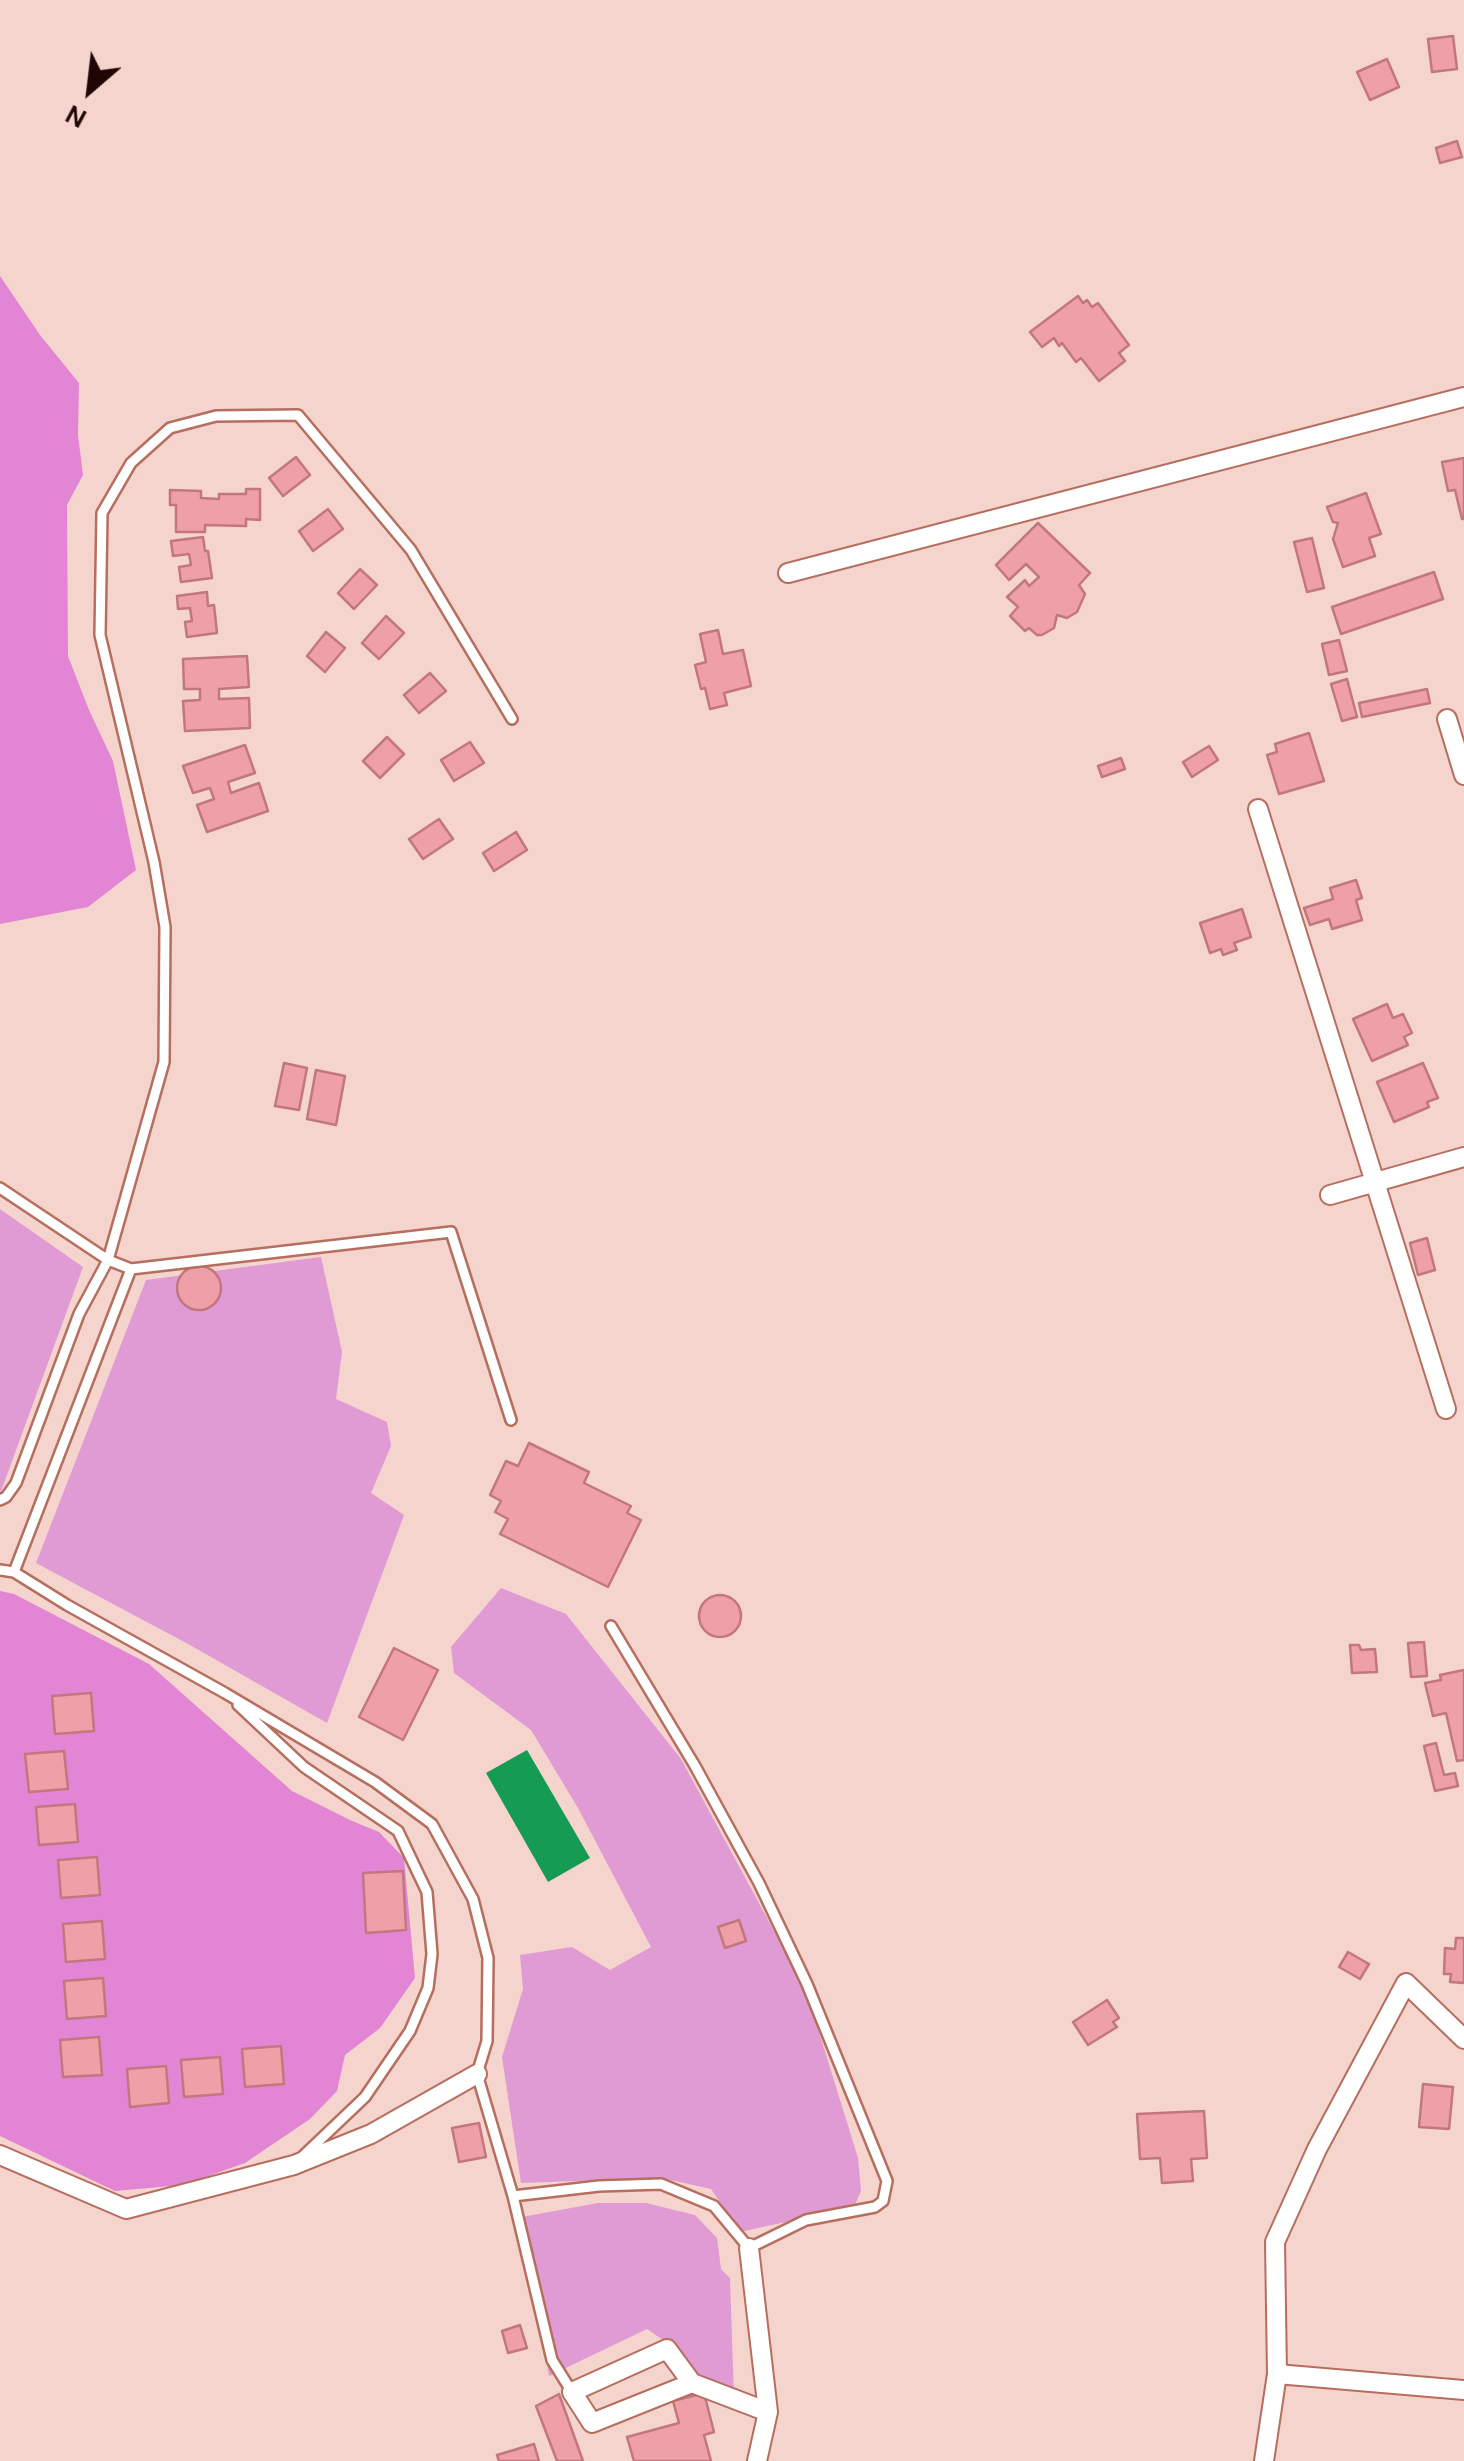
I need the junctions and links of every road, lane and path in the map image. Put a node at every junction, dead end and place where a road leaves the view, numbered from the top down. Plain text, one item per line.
1 (1464, 397) edge
2 (788, 574) dead end
3 (512, 719) dead end
4 (1447, 719) dead end
5 (1464, 775) edge
6 (1258, 810) dead end
7 (1464, 1158) edge
8 (1373, 1183) junction
9 (0, 1188) edge
10 (1330, 1195) dead end
11 (108, 1260) junction
12 (132, 1269) junction
13 (1446, 1409) dead end
14 (511, 1420) dead end
15 (0, 1500) edge
16 (0, 1570) edge
17 (14, 1572) junction
18 (611, 1626) dead end
19 (224, 1692) junction
20 (1464, 2039) edge
21 (477, 2074) junction
22 (0, 2155) edge
23 (294, 2164) junction
24 (513, 2196) junction
25 (749, 2248) junction
26 (1277, 2374) junction
27 (692, 2383) junction
28 (1464, 2390) edge
29 (572, 2392) junction
30 (768, 2412) junction
31 (757, 2461) edge
32 (1264, 2461) edge

1 - 2 street
3 - 11 lane
4 - 5 street
6 - 8 street
7 - 8 street
8 - 10 street
8 - 13 street
9 - 11 lane
11 - 12 lane
11 - 15 lane
12 - 14 lane
12 - 17 lane
16 - 17 lane
17 - 19 lane
18 - 25 lane
19 - 21 lane
19 - 23 lane
20 - 26 street
21 - 23 street
21 - 24 lane
22 - 23 street
24 - 25 lane
24 - 29 lane
25 - 30 street
26 - 28 street
26 - 32 street
27 - 29 street
27 - 29 street
27 - 30 street
30 - 31 street

